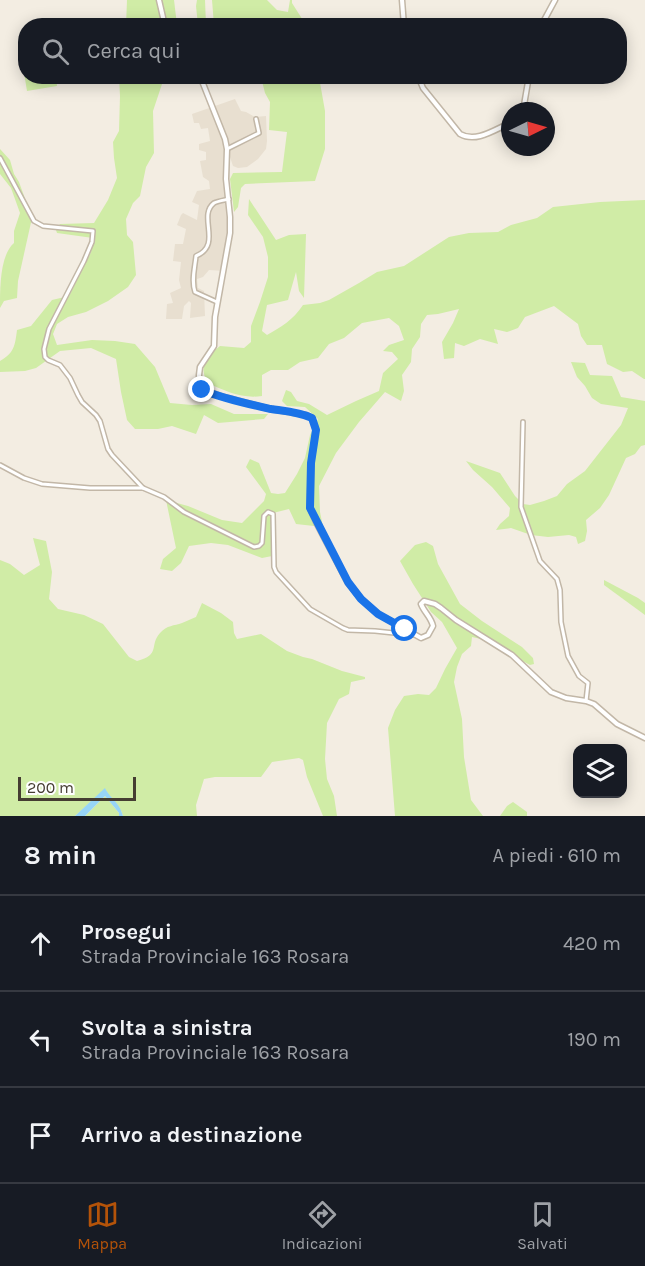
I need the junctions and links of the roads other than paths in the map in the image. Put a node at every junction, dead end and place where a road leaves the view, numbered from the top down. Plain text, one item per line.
1 (159, 0) edge
2 (402, 0) edge
3 (555, 0) edge
4 (163, 18) edge
5 (403, 18) edge
6 (545, 18) edge
7 (203, 84) edge
8 (421, 84) edge
9 (528, 84) edge
10 (525, 102) edge
11 (256, 119) dead end
12 (501, 127) edge
13 (227, 149) junction
14 (0, 158) edge
15 (229, 199) junction
16 (218, 302) junction
17 (523, 422) dead end
18 (0, 465) edge
19 (143, 488) junction
20 (415, 635) junction
21 (586, 701) junction
22 (645, 738) edge

1 - 4 street
2 - 5 street
3 - 6 street
7 - 13 street
8 - 12 street
9 - 10 street
11 - 13 street
13 - 15 street
14 - 19 street
15 - 16 street
15 - 16 street
16 - 20 street
17 - 21 street
18 - 19 street
19 - 20 street
20 - 21 street
21 - 22 street

